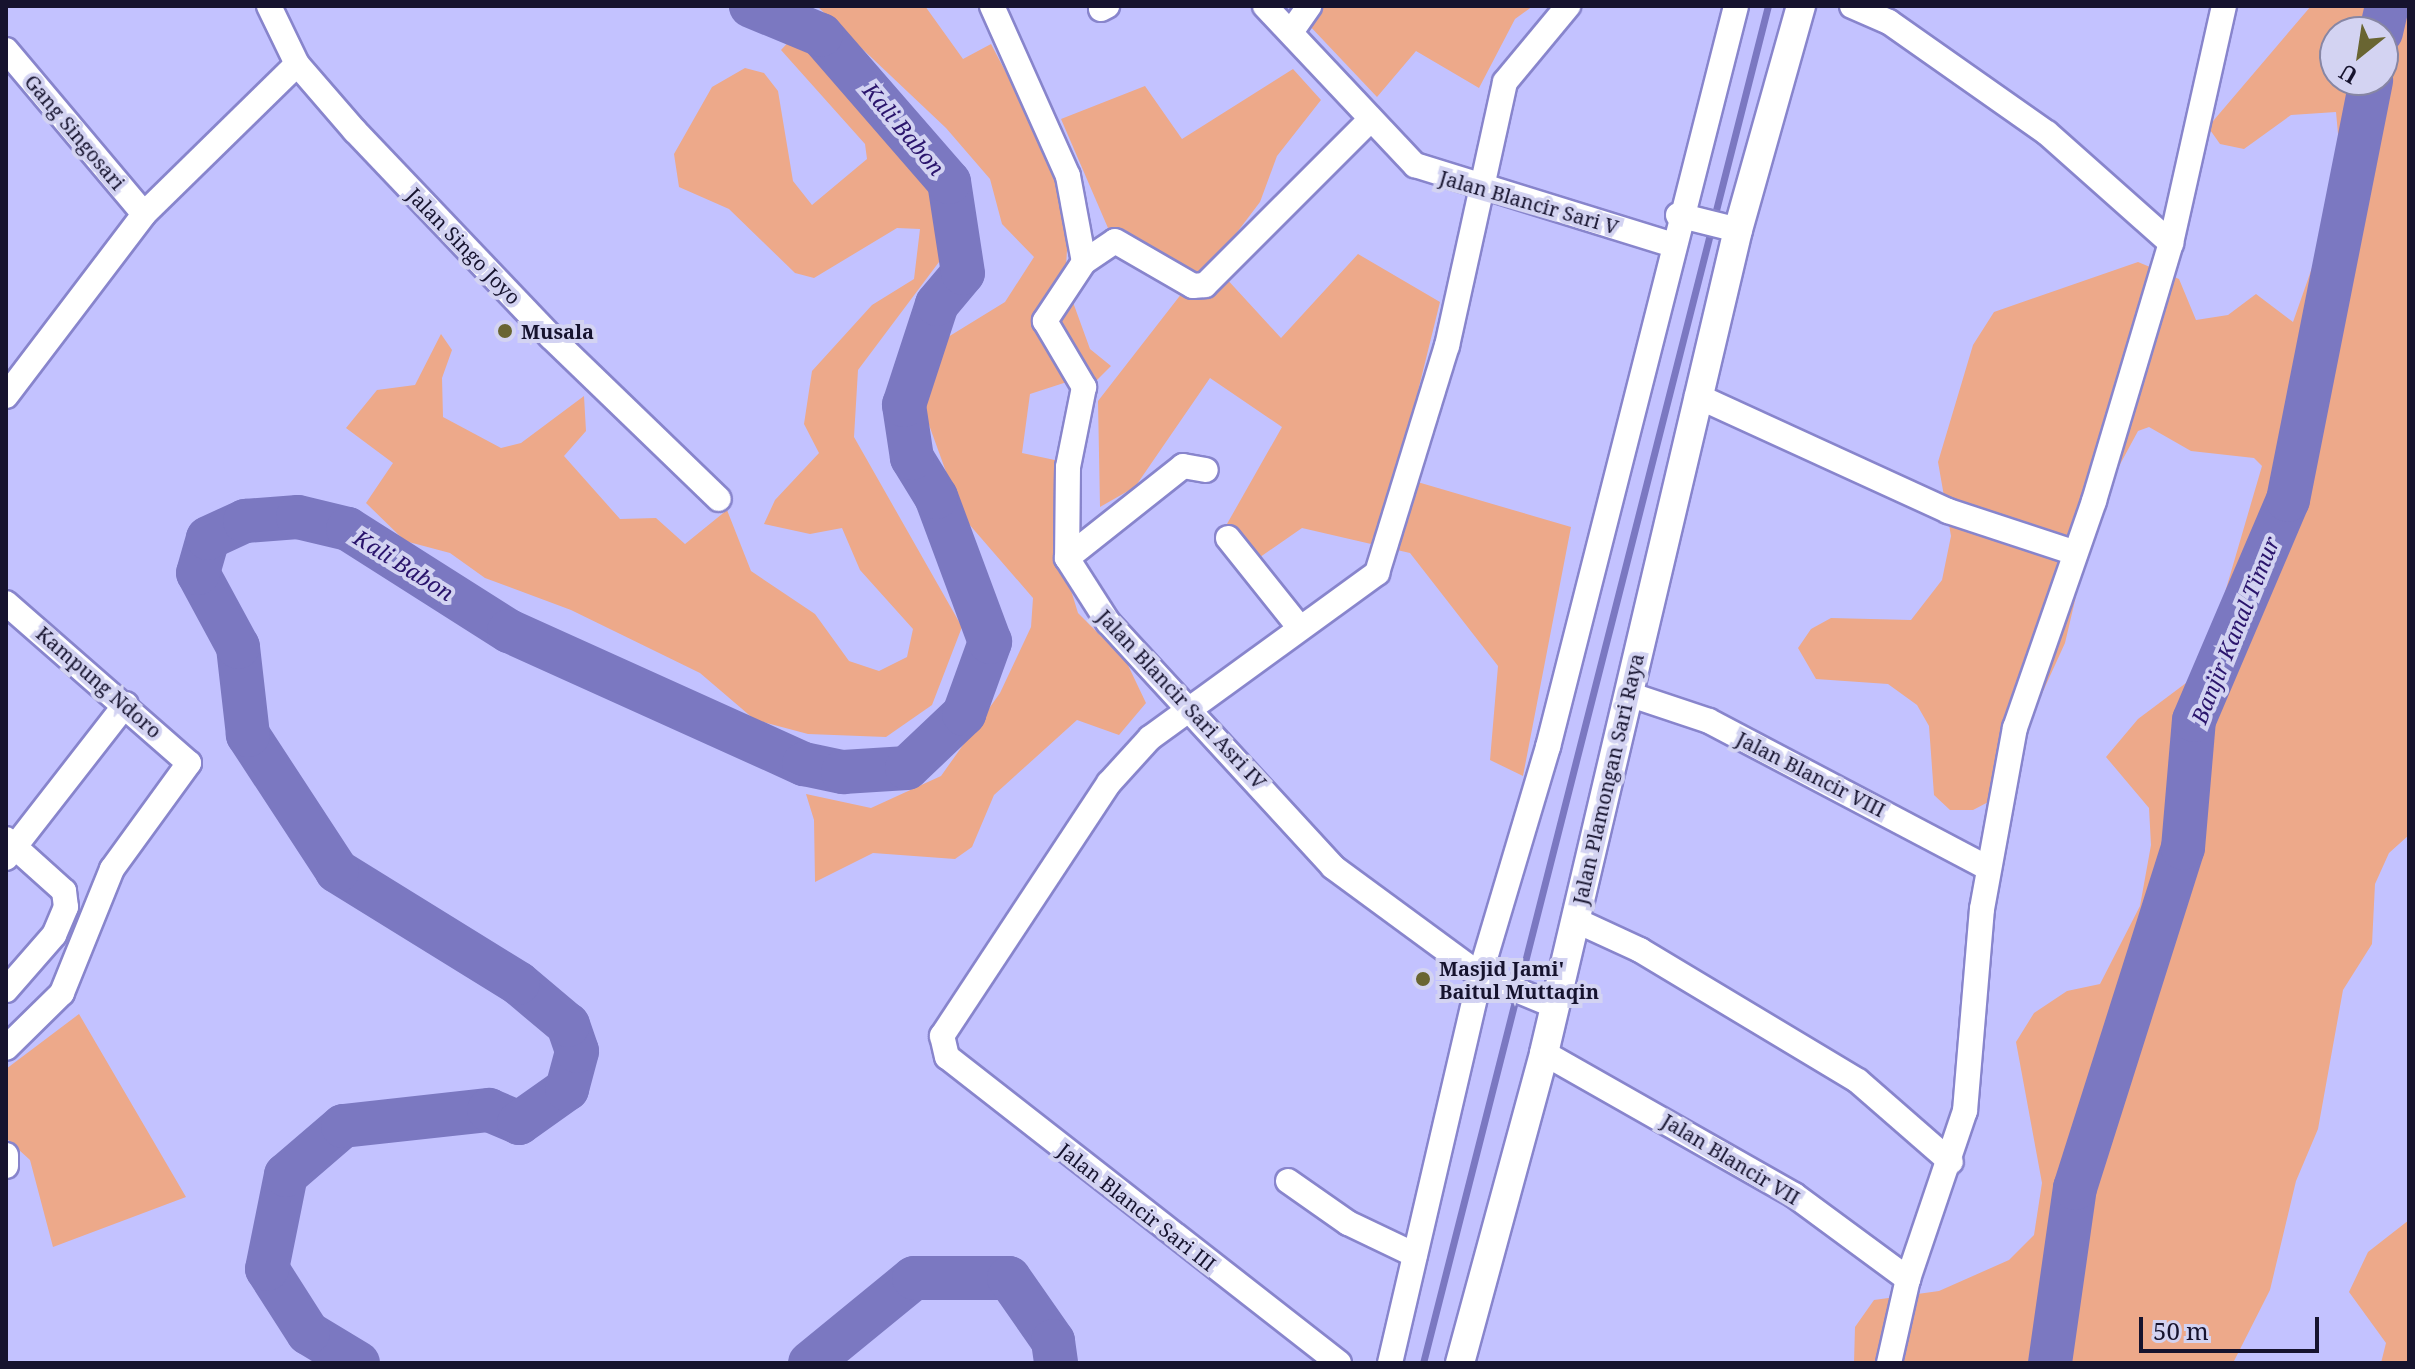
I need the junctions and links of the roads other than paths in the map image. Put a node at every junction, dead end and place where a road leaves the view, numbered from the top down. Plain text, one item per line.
1 (269, 6) edge
2 (992, 6) edge
3 (1265, 6) edge
4 (1309, 6) edge
5 (1568, 6) edge
6 (1736, 6) edge
7 (1801, 6) edge
8 (1852, 6) edge
9 (2224, 6) edge
10 (1291, 32) junction
11 (6, 50) edge
12 (297, 64) junction
13 (1369, 121) junction
14 (1484, 190) junction
15 (144, 214) junction
16 (1690, 217) junction
17 (1732, 228) junction
18 (2171, 243) junction
19 (1670, 244) junction
20 (1084, 262) junction
21 (6, 396) edge
22 (1697, 396) junction
23 (1206, 470) dead end
24 (719, 499) dead end
25 (1228, 538) dead end
26 (2073, 552) junction
27 (1067, 558) junction
28 (7, 605) edge
29 (1299, 627) junction
30 (1628, 694) junction
31 (1190, 703) junction
32 (126, 704) junction
33 (9, 848) edge
34 (1988, 868) junction
35 (1575, 920) junction
36 (1491, 981) junction
37 (6, 990) edge
38 (1547, 1003) junction
39 (6, 1048) edge
40 (1544, 1053) junction
41 (6, 1155) edge
42 (1951, 1162) junction
43 (6, 1166) edge
44 (1288, 1181) dead end
45 (1415, 1255) junction
46 (1908, 1279) junction
47 (1339, 1363) edge
48 (1390, 1363) edge
49 (1460, 1363) edge
50 (1889, 1363) edge

1 - 12 street, Jalan Singo Joyo
2 - 20 street
3 - 10 street, Jalan Blancir Sari V
4 - 10 street
5 - 14 street
6 - 16 street
7 - 17 street, Jalan Plamongan Sari Raya
8 - 18 street
9 - 18 street
10 - 13 street, Jalan Blancir Sari V
11 - 15 street, Gang Singosari
12 - 15 street
12 - 24 street, Jalan Singo Joyo
13 - 14 street, Jalan Blancir Sari V
13 - 20 street
14 - 19 street, Jalan Blancir Sari V
14 - 29 street
15 - 21 street
16 - 17 street
16 - 19 street
17 - 22 street, Jalan Plamongan Sari Raya
18 - 26 street
19 - 36 street
20 - 27 street
22 - 26 street
22 - 30 street, Jalan Plamongan Sari Raya
23 - 27 street
25 - 29 street
26 - 34 street
27 - 31 street, Jalan Blancir Sari Asri IV
28 - 32 street, Kampung Ndoro
29 - 31 street
30 - 34 street, Jalan Blancir VIII
30 - 35 street, Jalan Plamongan Sari Raya
31 - 36 street, Jalan Blancir Sari Asri IV
31 - 47 street, Jalan Blancir Sari III
32 - 33 street
32 - 39 street, Kampung Ndoro
33 - 37 street
34 - 42 street
35 - 38 street, Jalan Plamongan Sari Raya
35 - 42 street
36 - 38 street, Jalan Blancir Sari Asri IV
36 - 45 street
38 - 40 street, Jalan Plamongan Sari Raya
40 - 46 street, Jalan Blancir VII
40 - 49 street, Jalan Plamongan Sari Raya
41 - 43 street
42 - 46 street
44 - 45 street
45 - 48 street
46 - 50 street

